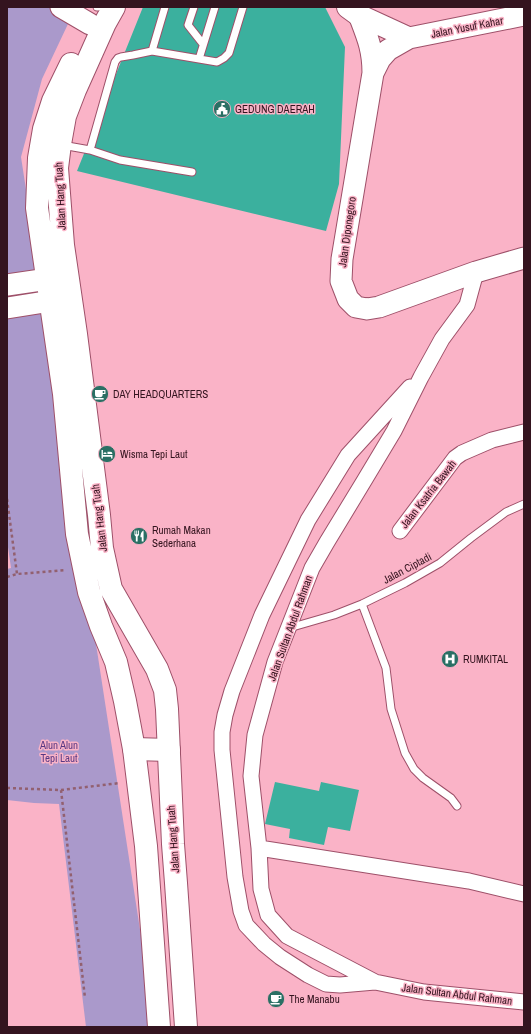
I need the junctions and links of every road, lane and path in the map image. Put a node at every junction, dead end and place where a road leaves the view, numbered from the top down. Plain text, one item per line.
1 (61, 7) edge
2 (114, 7) edge
3 (165, 7) edge
4 (194, 7) edge
5 (215, 7) edge
6 (243, 7) edge
7 (96, 11) edge
8 (354, 11) edge
9 (524, 15) edge
10 (409, 38) junction
11 (203, 44) junction
12 (152, 51) junction
13 (199, 59) junction
14 (373, 72) junction
15 (60, 144) junction
16 (90, 150) junction
17 (192, 172) dead end
18 (524, 258) edge
19 (476, 272) junction
20 (48, 279) junction
21 (7, 285) edge
22 (51, 301) junction
23 (7, 308) edge
24 (422, 374) junction
25 (524, 432) edge
26 (7, 499) edge
27 (524, 504) edge
28 (400, 531) dead end
29 (84, 569) junction
30 (17, 574) junction
31 (7, 577) edge
32 (362, 604) junction
33 (289, 628) junction
34 (134, 749) junction
35 (169, 750) junction
36 (138, 781) junction
37 (7, 788) edge
38 (61, 790) junction
39 (457, 806) dead end
40 (259, 848) junction
41 (524, 894) edge
42 (375, 982) junction
43 (85, 998) dead end
44 (524, 1002) edge
45 (159, 1027) edge
46 (186, 1027) edge

1 - 7 main road
2 - 15 main road, Jalan Hang Tuah
3 - 12 lane
4 - 11 lane
5 - 11 lane
6 - 13 lane
7 - 20 main road, Jalan Hang Tuah
8 - 10 main road
8 - 14 main road
9 - 10 main road, Jalan Yusuf Kahar
10 - 14 main road, Jalan Yusuf Kahar
11 - 13 lane
12 - 13 lane
12 - 16 lane
14 - 19 main road, Jalan Diponegoro
15 - 16 lane
15 - 35 main road, Jalan Hang Tuah
16 - 17 lane
18 - 19 main road, Jalan Diponegoro
19 - 24 street, Jalan Sultan Abdul Rahman
20 - 21 main road
20 - 22 main road, Jalan Hang Tuah
22 - 23 main road
22 - 29 main road, Jalan Hang Tuah
24 - 33 street, Jalan Sultan Abdul Rahman
24 - 42 street
25 - 28 street, Jalan Ksatria Bawah
26 - 30 path
27 - 32 lane, Jalan Ciptadi
29 - 30 path
29 - 34 main road, Jalan Hang Tuah
30 - 31 path
32 - 33 lane, Jalan Ciptadi
32 - 39 lane
33 - 40 street, Jalan Sultan Abdul Rahman
34 - 35 main road
34 - 36 main road, Jalan Hang Tuah
35 - 46 main road, Jalan Hang Tuah
36 - 38 path
36 - 45 main road, Jalan Hang Tuah
37 - 38 path
38 - 43 path
40 - 41 street
40 - 42 street, Jalan Sultan Abdul Rahman
42 - 44 street, Jalan Sultan Abdul Rahman

